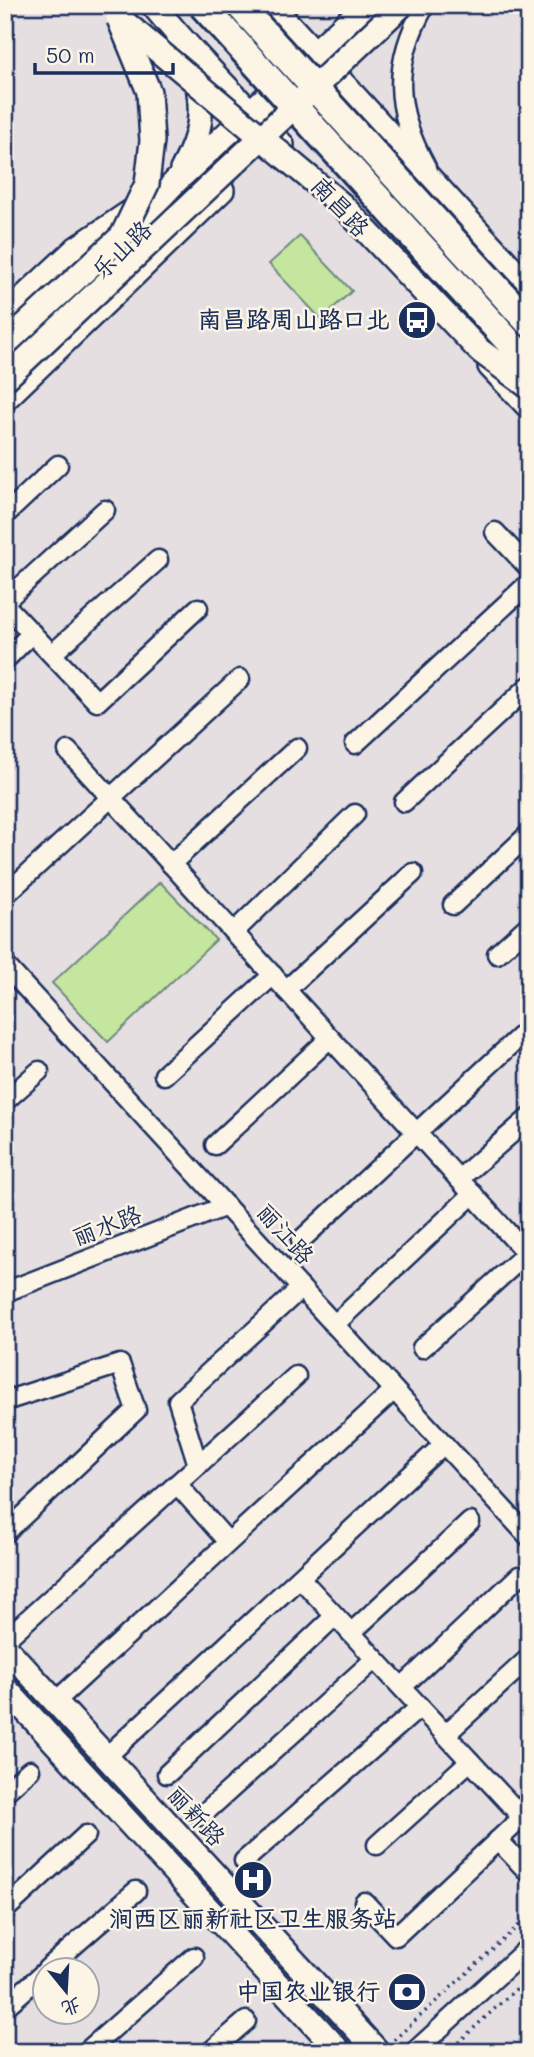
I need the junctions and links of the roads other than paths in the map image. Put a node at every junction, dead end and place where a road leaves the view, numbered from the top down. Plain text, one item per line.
1 (153, 5) edge
2 (202, 5) edge
3 (239, 5) edge
4 (271, 5) edge
5 (366, 5) edge
6 (402, 5) edge
7 (417, 5) edge
8 (425, 5) edge
9 (114, 11) edge
10 (186, 46) junction
11 (314, 52) junction
12 (337, 78) junction
13 (253, 112) junction
14 (275, 138) junction
15 (175, 182) junction
16 (438, 188) junction
17 (529, 287) edge
18 (5, 315) edge
19 (529, 323) edge
20 (5, 344) edge
21 (5, 352) edge
22 (529, 364) edge
23 (5, 370) edge
24 (5, 379) edge
25 (529, 387) edge
26 (5, 399) edge
27 (529, 407) edge
28 (58, 465) dead end
29 (105, 510) dead end
30 (5, 515) edge
31 (495, 532) dead end
32 (158, 560) dead end
33 (529, 568) edge
34 (529, 583) edge
35 (5, 603) edge
36 (198, 608) dead end
37 (32, 633) junction
38 (52, 654) junction
39 (5, 660) edge
40 (240, 679) dead end
41 (529, 686) edge
42 (355, 744) dead end
43 (296, 748) dead end
44 (68, 751) dead end
45 (111, 798) junction
46 (404, 802) dead end
47 (355, 814) dead end
48 (529, 834) edge
49 (171, 864) junction
50 (413, 873) dead end
51 (5, 895) edge
52 (453, 905) dead end
53 (529, 925) edge
54 (234, 932) junction
55 (497, 954) dead end
56 (5, 965) edge
57 (273, 975) junction
58 (286, 990) junction
59 (529, 1028) edge
60 (330, 1038) junction
61 (39, 1071) dead end
62 (164, 1075) dead end
63 (5, 1101) edge
64 (529, 1118) edge
65 (416, 1133) junction
66 (215, 1145) dead end
67 (459, 1180) junction
68 (473, 1195) junction
69 (226, 1206) junction
70 (301, 1240) dead end
71 (528, 1255) edge
72 (301, 1288) junction
73 (5, 1292) edge
74 (334, 1325) junction
75 (422, 1348) dead end
76 (296, 1376) dead end
77 (394, 1390) junction
78 (5, 1401) edge
79 (444, 1444) junction
80 (198, 1465) junction
81 (177, 1484) junction
82 (470, 1522) dead end
83 (5, 1533) edge
84 (528, 1535) edge
85 (228, 1542) junction
86 (519, 1576) dead end
87 (300, 1578) junction
88 (335, 1616) junction
89 (351, 1633) junction
90 (5, 1640) edge
91 (5, 1647) edge
92 (529, 1658) edge
93 (375, 1659) junction
94 (402, 1687) junction
95 (5, 1688) edge
96 (55, 1702) junction
97 (420, 1707) junction
98 (445, 1735) junction
99 (106, 1757) junction
100 (470, 1761) junction
101 (30, 1770) dead end
102 (167, 1774) dead end
103 (5, 1792) edge
104 (525, 1814) edge
105 (201, 1816) dead end
106 (86, 1835) dead end
107 (498, 1840) junction
108 (377, 1845) dead end
109 (244, 1861) dead end
110 (529, 1873) edge
111 (135, 1891) dead end
112 (364, 1902) dead end
113 (5, 1910) edge
114 (529, 1947) edge
115 (63, 1955) edge
116 (194, 1957) dead end
117 (32, 1983) edge
118 (5, 2007) edge
119 (246, 2021) dead end
120 (384, 2047) edge
121 (86, 2052) edge
122 (210, 2052) edge
123 (340, 2052) edge
124 (414, 2052) edge

1 - 10 main road, 南昌路
2 - 22 highway, 南昌路, bridge
3 - 19 highway, bridge
4 - 11 main road
5 - 11 main road, 乐山路
6 - 24 main road, bridge
7 - 12 main road, 乐山路
8 - 16 street
9 - 20 main road, bridge
9 - 25 main road, bridge
10 - 13 main road, 南昌路
10 - 15 main road
11 - 12 main road
11 - 13 main road, 乐山路
12 - 14 main road, 乐山路
12 - 16 main road
13 - 14 main road, 南昌路
13 - 15 main road, 乐山路
14 - 23 main road, 乐山路
14 - 26 main road, 乐山路
14 - 27 main road, 南昌路
15 - 18 main road, 乐山路
15 - 21 main road, 乐山路
16 - 17 main road
28 - 30 street
29 - 35 street
31 - 33 street
32 - 38 street
34 - 42 street
35 - 37 street
36 - 38 street
37 - 38 street
37 - 39 street
40 - 45 street
41 - 46 street
43 - 49 street
44 - 45 street
45 - 49 street
45 - 51 street
47 - 54 street
48 - 52 street
49 - 54 street
50 - 58 street
53 - 55 street
54 - 57 street
56 - 69 street, 丽江路
57 - 58 street
57 - 62 street
58 - 60 street
59 - 65 street
60 - 65 street
60 - 66 street
61 - 63 street
64 - 67 street
65 - 67 street
65 - 70 street
67 - 68 street
68 - 71 street
68 - 74 street
69 - 72 street, 丽江路
69 - 73 street, 丽水路
71 - 75 street
72 - 74 street, 丽江路
72 - 80 street
74 - 77 street, 丽江路
76 - 80 street
77 - 79 street, 丽江路
77 - 85 street
78 - 83 street
79 - 84 street, 丽江路
79 - 87 street
80 - 81 street
81 - 85 street
81 - 90 street
82 - 89 street
85 - 96 street
86 - 94 street
87 - 88 street
87 - 99 street
88 - 89 street
88 - 102 street
89 - 93 street
91 - 96 main road, 丽新路
92 - 98 street
93 - 94 street
93 - 105 street
94 - 97 street
95 - 123 main road
96 - 99 main road, 丽新路
97 - 98 street
97 - 109 street
98 - 100 street
99 - 120 main road, 丽新路
100 - 104 street
100 - 108 street
101 - 103 street
104 - 107 street
106 - 113 street
107 - 110 street
107 - 112 street
111 - 115 street
114 - 124 street
116 - 121 street
117 - 118 street
119 - 122 street

